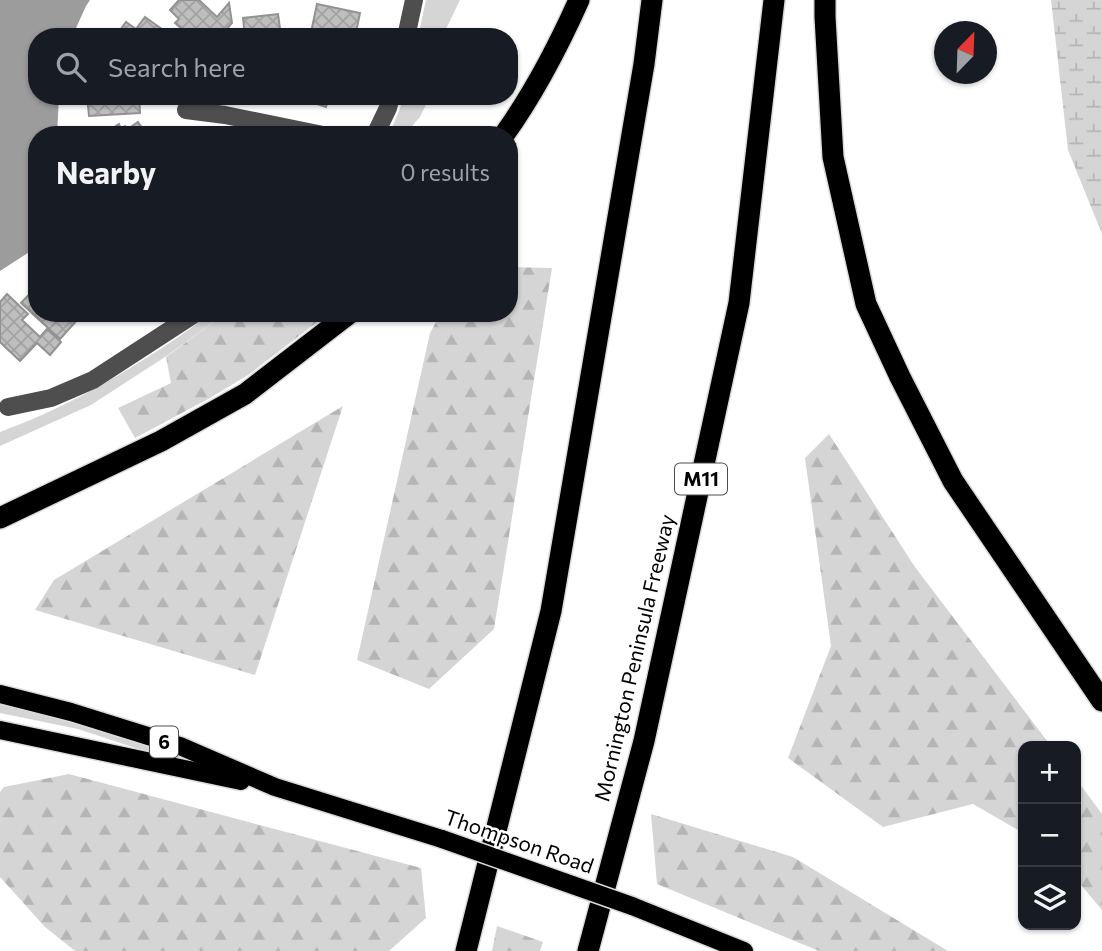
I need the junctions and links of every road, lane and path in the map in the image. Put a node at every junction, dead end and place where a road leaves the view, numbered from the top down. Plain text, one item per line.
1 (414, 0) edge
2 (579, 0) edge
3 (652, 0) edge
4 (774, 0) edge
5 (825, 0) edge
6 (408, 28) edge
7 (389, 105) edge
8 (186, 110) dead end
9 (279, 126) edge
10 (379, 126) edge
11 (511, 126) edge
12 (181, 322) edge
13 (337, 322) edge
14 (8, 407) dead end
15 (0, 518) edge
16 (0, 694) edge
17 (1102, 701) edge
18 (0, 730) edge
19 (275, 788) junction
20 (466, 951) edge
21 (588, 951) edge
22 (744, 951) edge

1 - 6 street
2 - 11 highway
3 - 20 highway
4 - 21 highway, Mornington Peninsula Freeway / M11
5 - 17 highway
7 - 10 street
8 - 9 street
12 - 14 street
13 - 15 highway
16 - 19 main road, Thompson Road / 6
18 - 19 main road, Thompson Road / 6
19 - 22 main road, Thompson Road / 6, bridge

